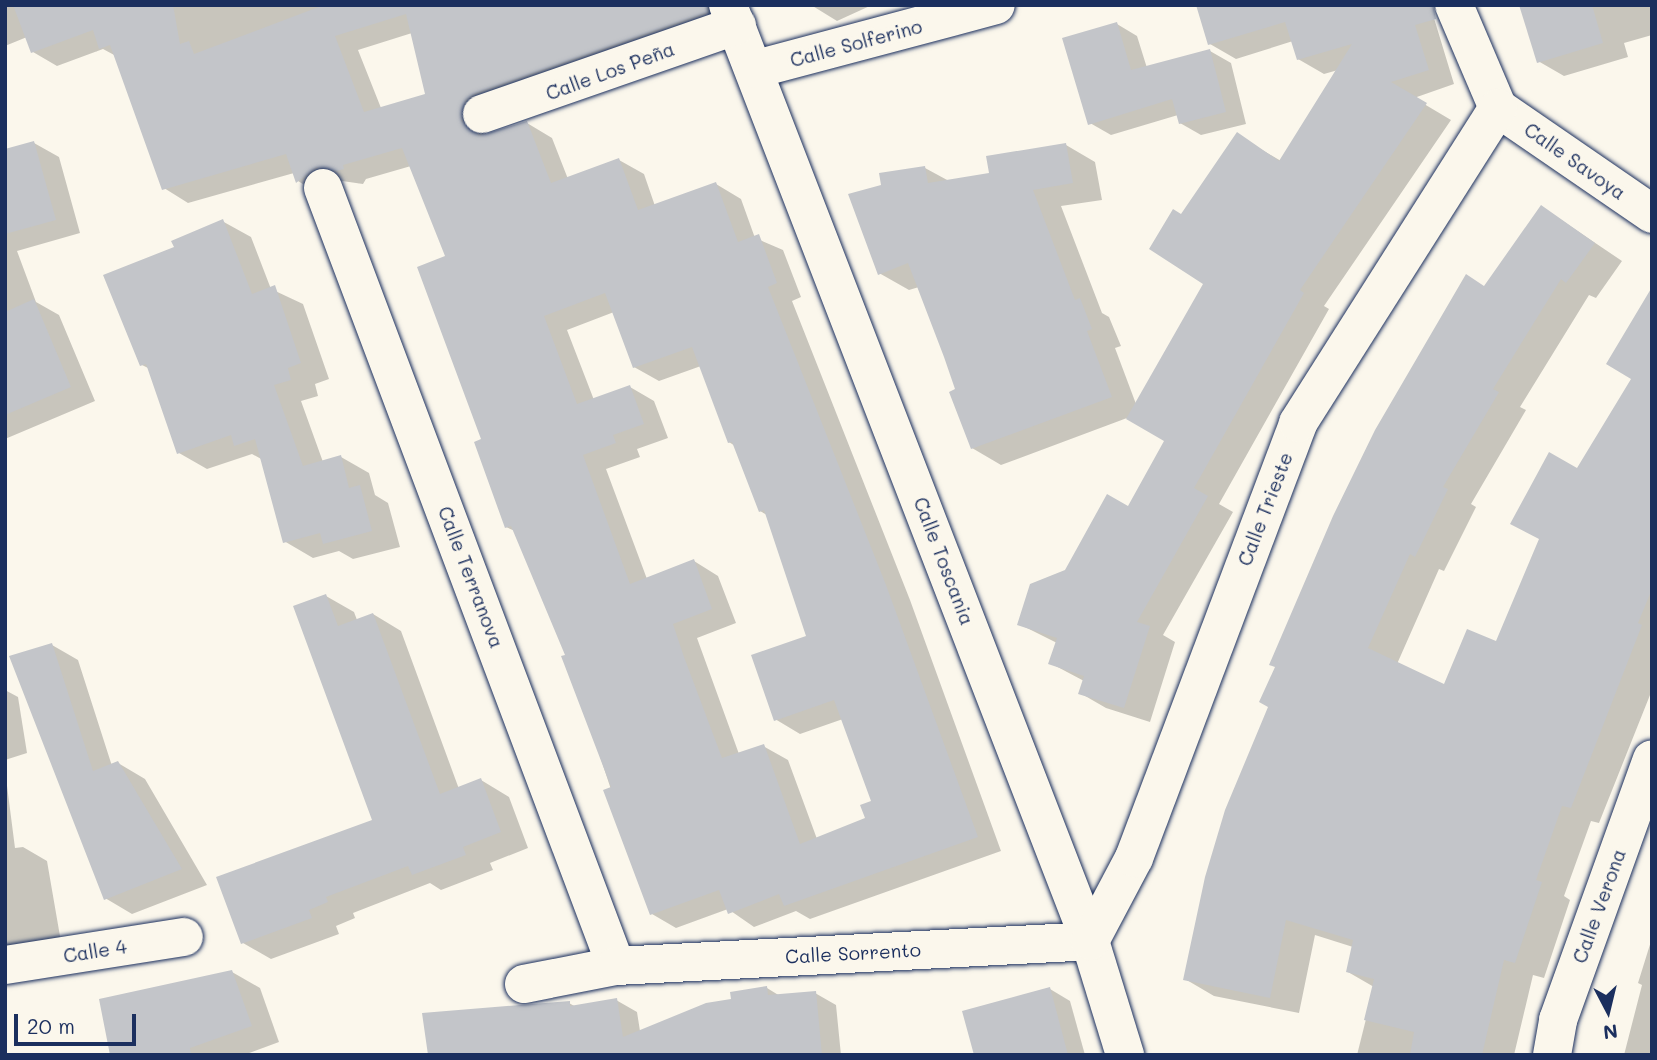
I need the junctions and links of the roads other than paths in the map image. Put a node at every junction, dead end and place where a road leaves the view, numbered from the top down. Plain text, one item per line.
1 (996, 5) edge
2 (1454, 5) edge
3 (733, 15) edge
4 (756, 69) junction
5 (1498, 108) junction
6 (482, 114) dead end
7 (323, 188) dead end
8 (1652, 214) edge
9 (1652, 759) edge
10 (184, 937) dead end
11 (1090, 941) junction
12 (5, 965) edge
13 (616, 966) junction
14 (524, 984) dead end
15 (1125, 1055) edge
16 (1552, 1055) edge

1 - 4 street, Calle Solferino
2 - 5 street
3 - 4 street, Calle Toscania
3 - 6 street, Calle Los Peña
4 - 11 street, Calle Toscania
5 - 8 street, Calle Savoya
5 - 11 street, Calle Trieste
7 - 13 street, Calle Terranova
9 - 16 street, Calle Verona
10 - 12 street, Calle 4
11 - 13 street, Calle Sorrento
11 - 15 street, Calle Toscania
13 - 14 street, Calle Sorrento

